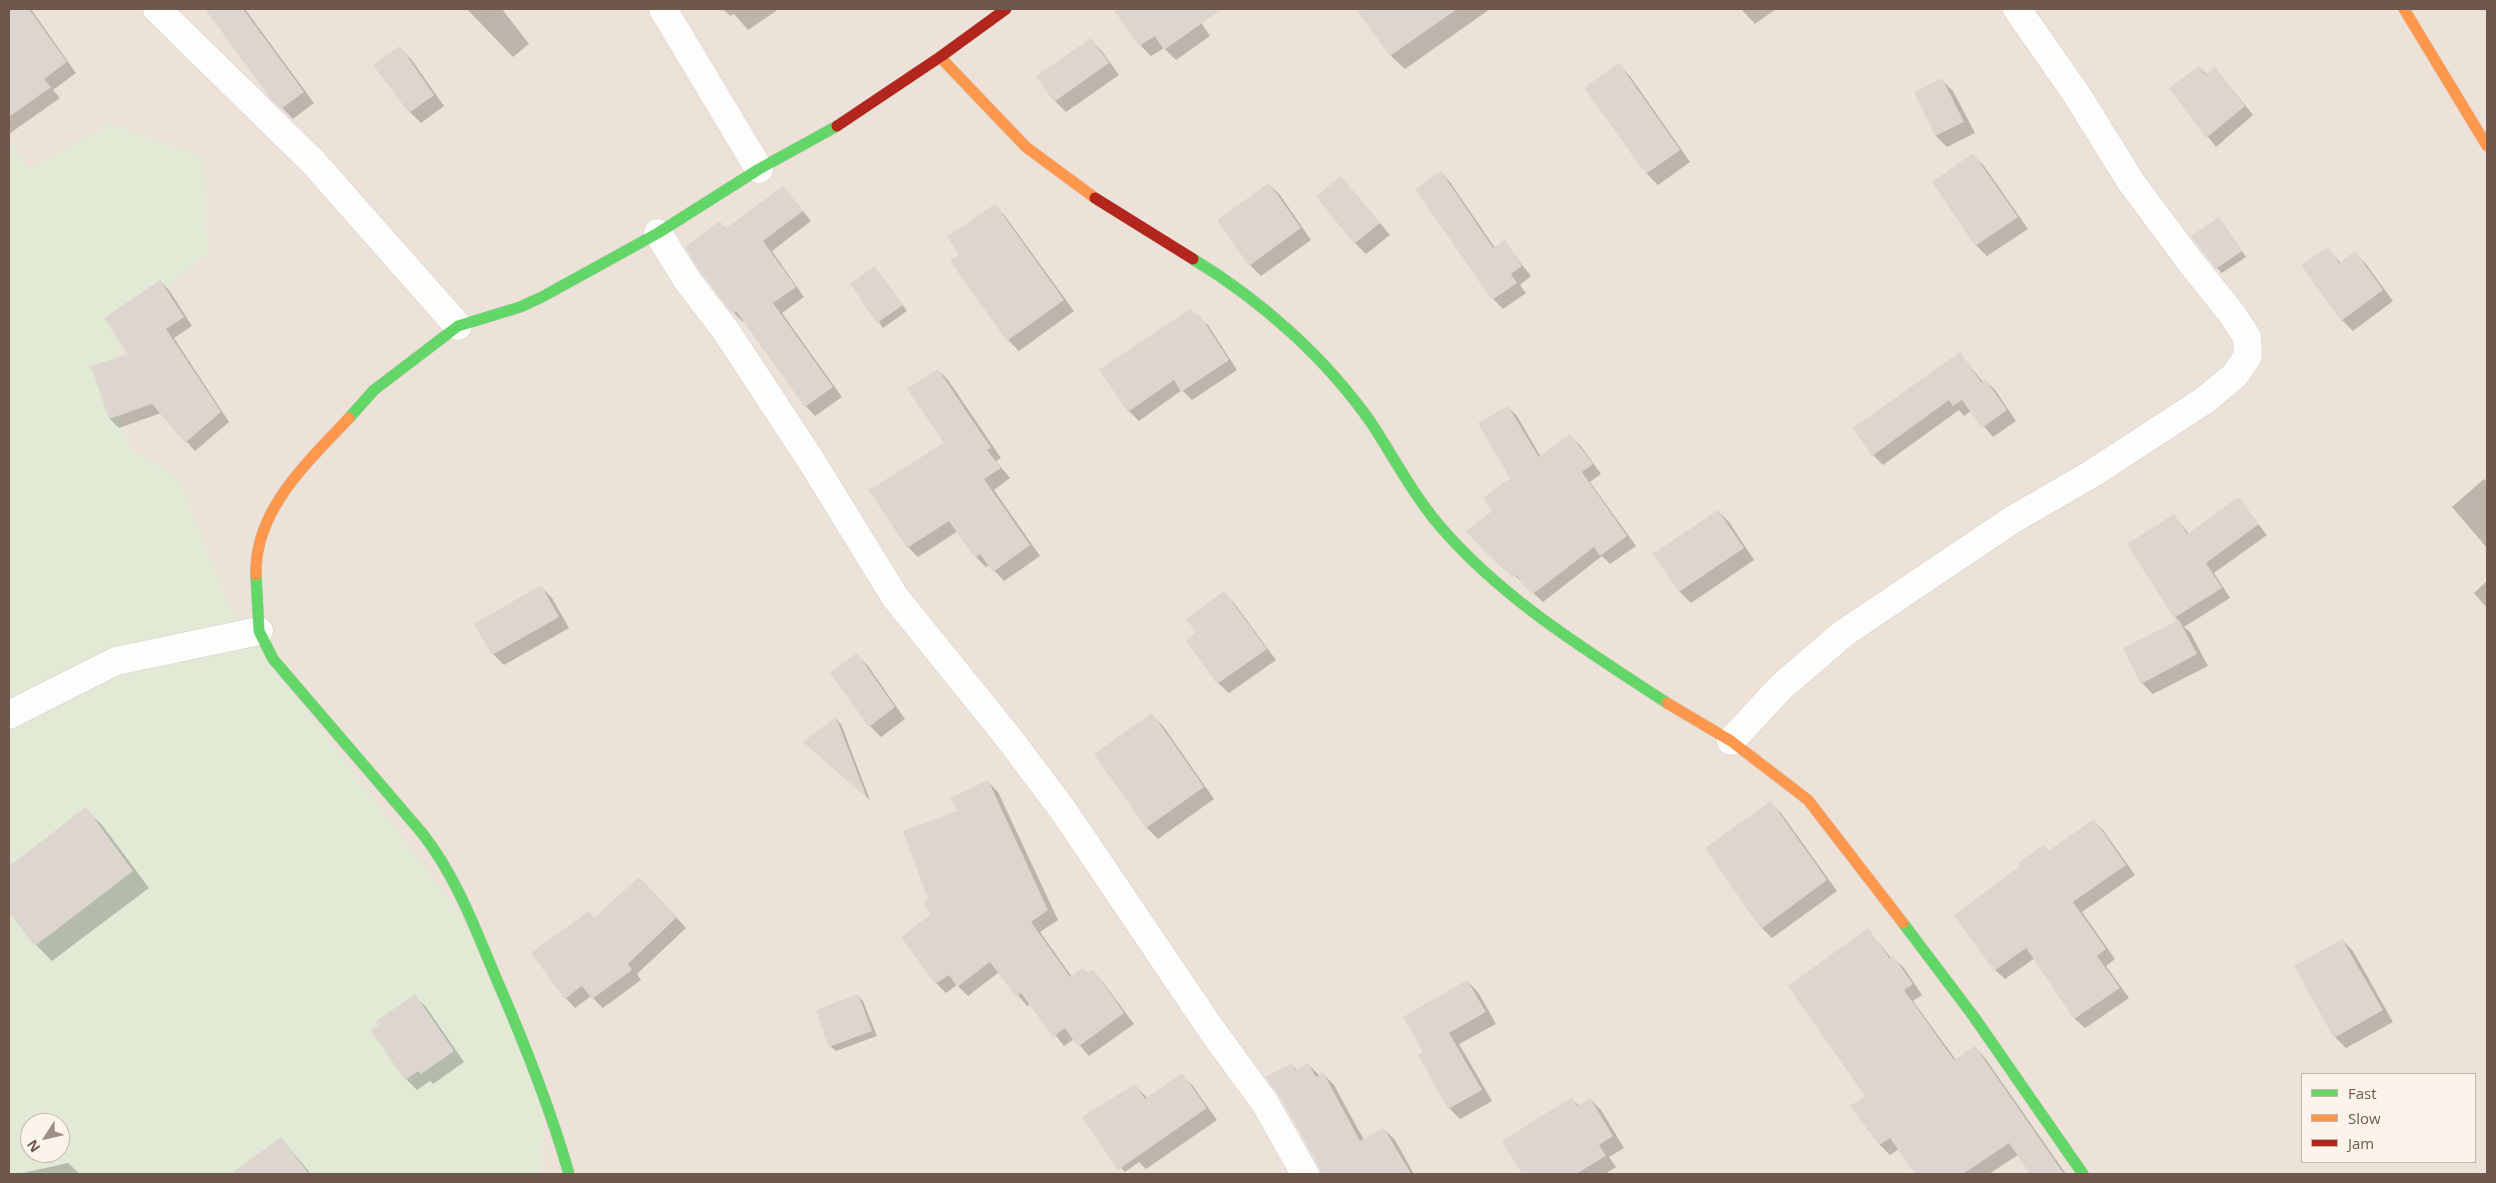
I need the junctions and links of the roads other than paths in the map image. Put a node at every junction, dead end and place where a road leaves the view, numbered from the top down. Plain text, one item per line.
1 (157, 9) edge
2 (662, 9) edge
3 (1006, 9) edge
4 (2018, 9) edge
5 (2404, 9) edge
6 (940, 57) junction
7 (2487, 146) edge
8 (759, 169) junction
9 (658, 234) junction
10 (458, 326) junction
11 (259, 631) junction
12 (9, 715) edge
13 (1731, 741) junction
14 (569, 1174) edge
15 (1305, 1174) edge
16 (2083, 1174) edge

1 - 10 street
2 - 8 street
3 - 6 main road
4 - 13 street
5 - 7 main road
6 - 8 main road
6 - 13 main road
8 - 9 main road
9 - 10 main road
9 - 15 street
10 - 11 main road
11 - 12 street
11 - 14 main road
13 - 16 main road

